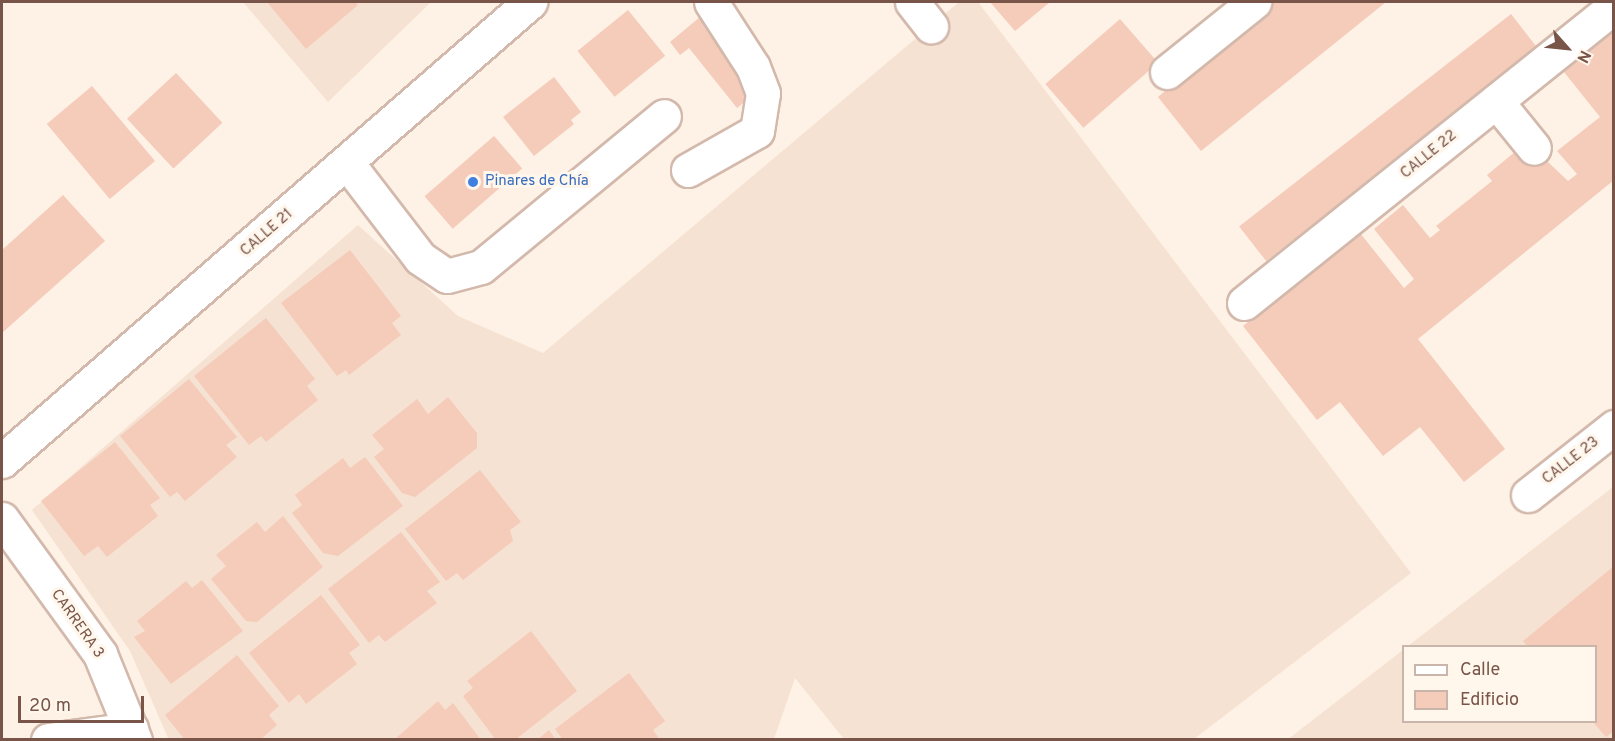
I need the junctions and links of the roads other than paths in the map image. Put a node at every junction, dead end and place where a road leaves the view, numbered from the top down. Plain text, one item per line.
1 (530, 2) edge
2 (711, 2) edge
3 (1254, 2) edge
4 (1614, 7) edge
5 (1167, 72) dead end
6 (1496, 101) junction
7 (664, 116) dead end
8 (1534, 147) dead end
9 (348, 164) junction
10 (688, 170) dead end
11 (1244, 303) dead end
12 (1614, 428) edge
13 (2, 461) edge
14 (1528, 495) dead end
15 (2, 519) edge
16 (133, 734) edge
17 (48, 740) edge

1 - 9 street, CALLE 21
2 - 10 street
3 - 5 street
4 - 6 street, CALLE 22
6 - 8 street
6 - 11 street, CALLE 22
7 - 9 street
9 - 13 street, CALLE 21
12 - 14 street, CALLE 23
15 - 16 street, CARRERA 3
16 - 17 street

